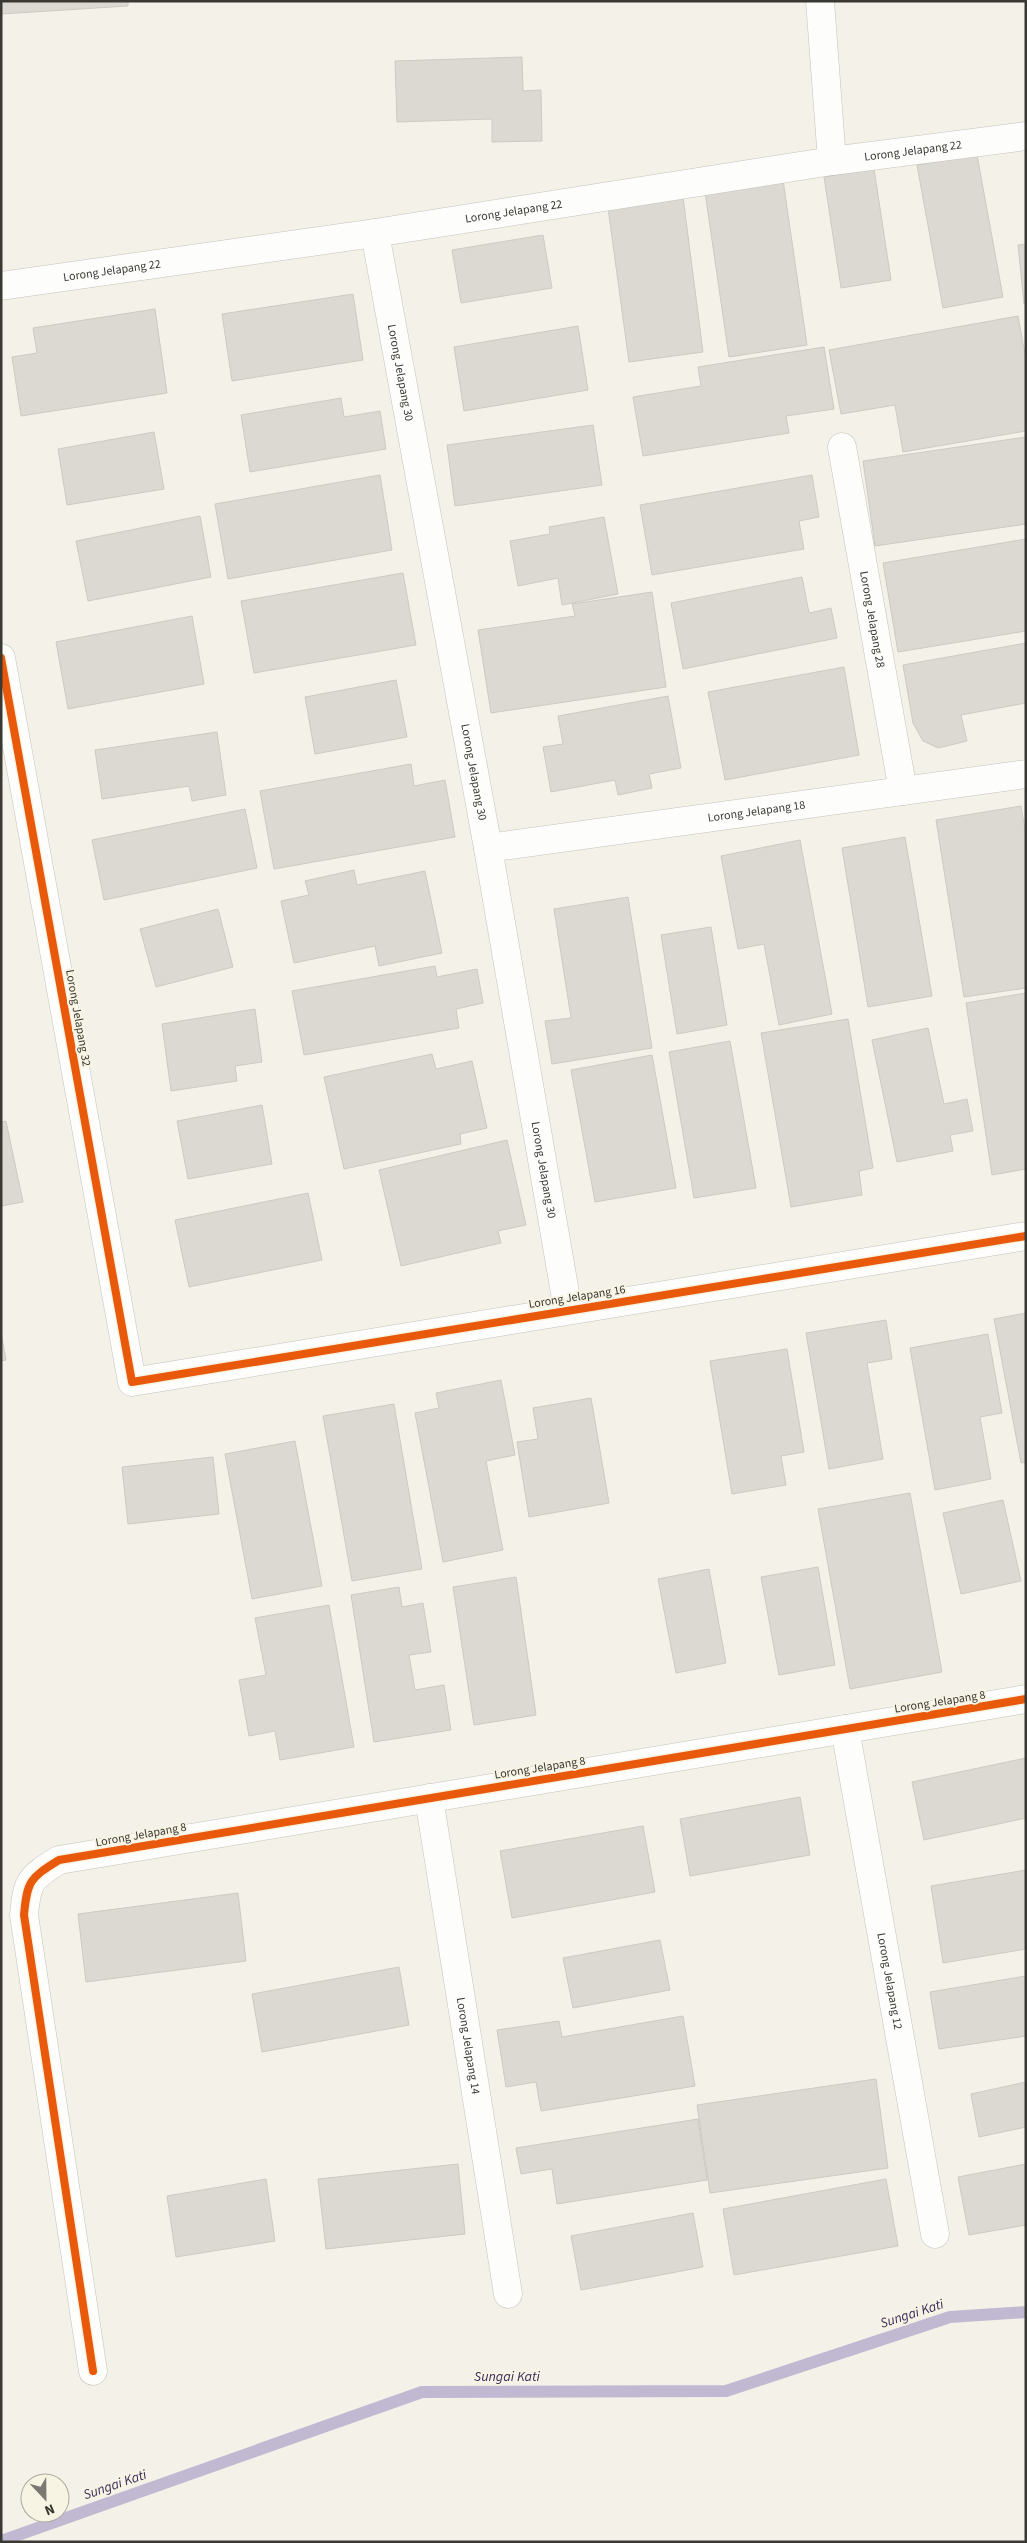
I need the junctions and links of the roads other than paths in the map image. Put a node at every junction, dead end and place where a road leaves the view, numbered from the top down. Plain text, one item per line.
1 (820, 1) edge
2 (1026, 136) edge
3 (832, 162) junction
4 (375, 233) junction
5 (1, 286) edge
6 (842, 447) dead end
7 (1, 658) edge
8 (1026, 774) edge
9 (903, 791) junction
10 (488, 848) junction
11 (1026, 1236) edge
12 (568, 1310) junction
13 (132, 1382) joint
14 (1026, 1699) edge
15 (846, 1728) junction
16 (428, 1798) junction
17 (934, 2234) dead end
18 (508, 2294) dead end
19 (93, 2371) dead end

1 - 3 street
2 - 3 street, Lorong Jelapang 22
3 - 4 street, Lorong Jelapang 22
4 - 5 street, Lorong Jelapang 22
4 - 10 street, Lorong Jelapang 30
6 - 9 street, Lorong Jelapang 28
7 - 13 street, Lorong Jelapang 32
8 - 9 street, Lorong Jelapang 18
9 - 10 street, Lorong Jelapang 18
10 - 12 street, Lorong Jelapang 30
11 - 12 street, Lorong Jelapang 16
12 - 13 street, Lorong Jelapang 16
14 - 15 street, Lorong Jelapang 8
15 - 16 street, Lorong Jelapang 8
15 - 17 street, Lorong Jelapang 12
16 - 18 street, Lorong Jelapang 14
16 - 19 street, Lorong Jelapang 8

